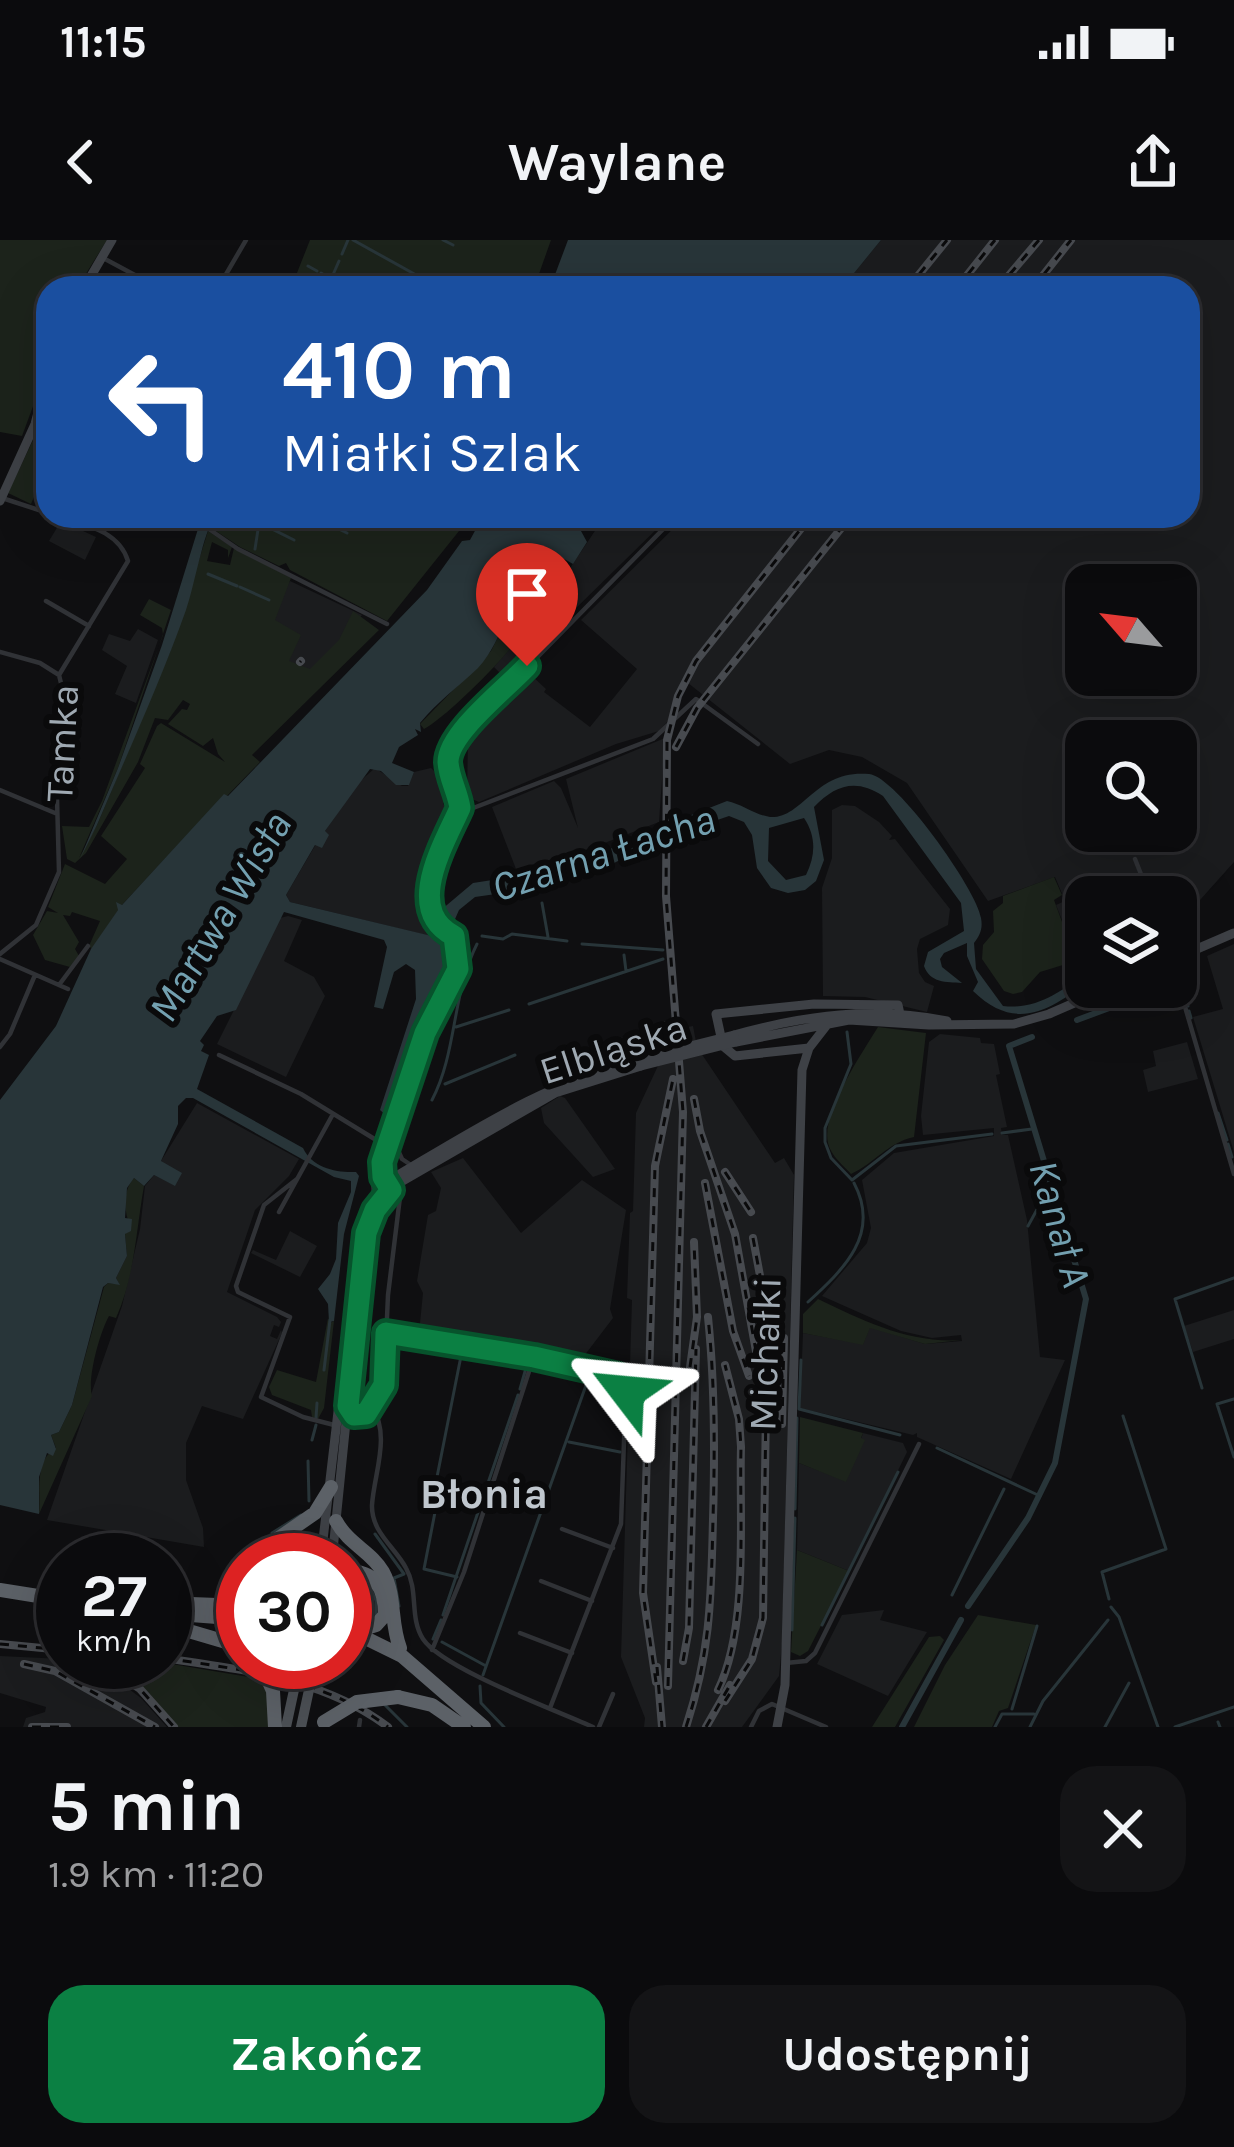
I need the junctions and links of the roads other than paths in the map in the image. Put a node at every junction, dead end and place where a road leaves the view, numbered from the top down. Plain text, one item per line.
1 (112, 240) edge
2 (246, 240) edge
3 (100, 256) junction
4 (90, 276) edge
5 (137, 276) edge
6 (225, 276) edge
7 (36, 415) edge
8 (1, 500) edge
9 (36, 509) edge
10 (92, 528) edge
11 (106, 528) edge
12 (208, 528) edge
13 (664, 528) edge
14 (103, 532) junction
15 (46, 602) dead end
16 (387, 624) dead end
17 (89, 626) junction
18 (0, 652) edge
19 (59, 675) junction
20 (758, 745) dead end
21 (0, 790) edge
22 (460, 808) junction
23 (57, 813) junction
24 (1135, 859) dead end
25 (1142, 876) edge
26 (1234, 933) edge
27 (88, 946) dead end
28 (1197, 949) edge
29 (0, 957) edge
30 (35, 975) junction
31 (59, 986) junction
32 (68, 989) dead end
33 (1065, 1006) edge
34 (1185, 1008) edge
35 (821, 1020) junction
36 (672, 1021) dead end
37 (964, 1025) junction
38 (0, 1047) edge
39 (809, 1048) junction
40 (219, 1054) dead end
41 (554, 1090) junction
42 (333, 1114) junction
43 (392, 1137) junction
44 (387, 1149) junction
45 (399, 1154) junction
46 (382, 1162) junction
47 (413, 1166) junction
48 (1234, 1174) edge
49 (297, 1179) junction
50 (393, 1190) junction
51 (374, 1197) junction
52 (280, 1212) dead end
53 (386, 1333) junction
54 (534, 1357) junction
55 (372, 1407) junction
56 (346, 1418) junction
57 (919, 1444) dead end
58 (332, 1487) junction
59 (336, 1521) junction
60 (562, 1529) dead end
61 (286, 1533) edge
62 (325, 1533) edge
63 (335, 1533) edge
64 (613, 1548) junction
65 (372, 1578) edge
66 (541, 1581) dead end
67 (0, 1587) edge
68 (36, 1593) edge
69 (592, 1601) junction
70 (372, 1626) edge
71 (520, 1633) dead end
72 (372, 1634) edge
73 (372, 1641) edge
74 (372, 1645) edge
75 (400, 1648) junction
76 (432, 1650) junction
77 (572, 1653) junction
78 (785, 1663) junction
79 (273, 1689) edge
80 (294, 1689) edge
81 (309, 1689) edge
82 (613, 1694) dead end
83 (784, 1706) junction
84 (550, 1708) junction
85 (465, 1710) junction
86 (322, 1724) edge
87 (275, 1727) edge
88 (286, 1727) edge
89 (301, 1727) edge
90 (468, 1727) edge
91 (484, 1727) edge
92 (596, 1727) edge
93 (751, 1727) edge
94 (778, 1727) edge
95 (826, 1727) edge

1 - 3 main road
2 - 6 street
3 - 4 main road
3 - 5 street
7 - 8 main road
8 - 9 street
10 - 14 street
11 - 14 street
12 - 16 street
13 - 22 street
14 - 17 street, Tamka
15 - 17 street
17 - 19 street, Tamka
18 - 19 street
19 - 23 street, Tamka
20 - 22 street
21 - 23 street
22 - 43 street
23 - 29 street, Tamka
24 - 25 street
26 - 28 main road
27 - 31 street
29 - 30 street
30 - 31 street
30 - 38 street
31 - 32 street
33 - 37 main road, Elbląska
34 - 48 street
35 - 37 main road, Elbląska
35 - 37 main road, Elbląska
35 - 39 main road
35 - 39 main road, Elbląska
35 - 41 main road, Elbląska, bridge
36 - 41 street, Elbląska
39 - 78 main road, Michałki
40 - 42 street
41 - 47 main road, Elbląska
41 - 50 main road, Elbląska
42 - 44 street
42 - 49 street
43 - 44 street
43 - 45 street
44 - 45 street
44 - 46 street
45 - 47 street
46 - 50 street
46 - 51 street
47 - 50 main road, Elbląska
49 - 52 street
49 - 56 street
50 - 51 main road, Elbląska
50 - 53 street
50 - 56 main road, Elbląska
51 - 56 main road, Elbląska
53 - 54 street
53 - 55 street
54 - 64 street
54 - 76 street
55 - 56 street
55 - 76 street
56 - 58 main road, Elbląska
56 - 59 main road, Elbląska
57 - 78 street
58 - 61 highway
58 - 62 main road, Elbląska
59 - 63 main road, Elbląska
59 - 75 highway
60 - 64 street
64 - 69 street
65 - 70 highway
66 - 69 street
67 - 68 highway
69 - 77 street
71 - 77 street
72 - 75 highway
73 - 85 highway
74 - 90 highway
75 - 85 highway
76 - 84 street
77 - 84 street
78 - 83 main road, Michałki
79 - 87 highway, bridge
80 - 88 main road, bridge
81 - 89 main road, bridge
82 - 92 street
83 - 93 street
83 - 94 main road, Michałki
83 - 95 street
84 - 92 street
85 - 91 highway
86 - 90 highway, bridge

